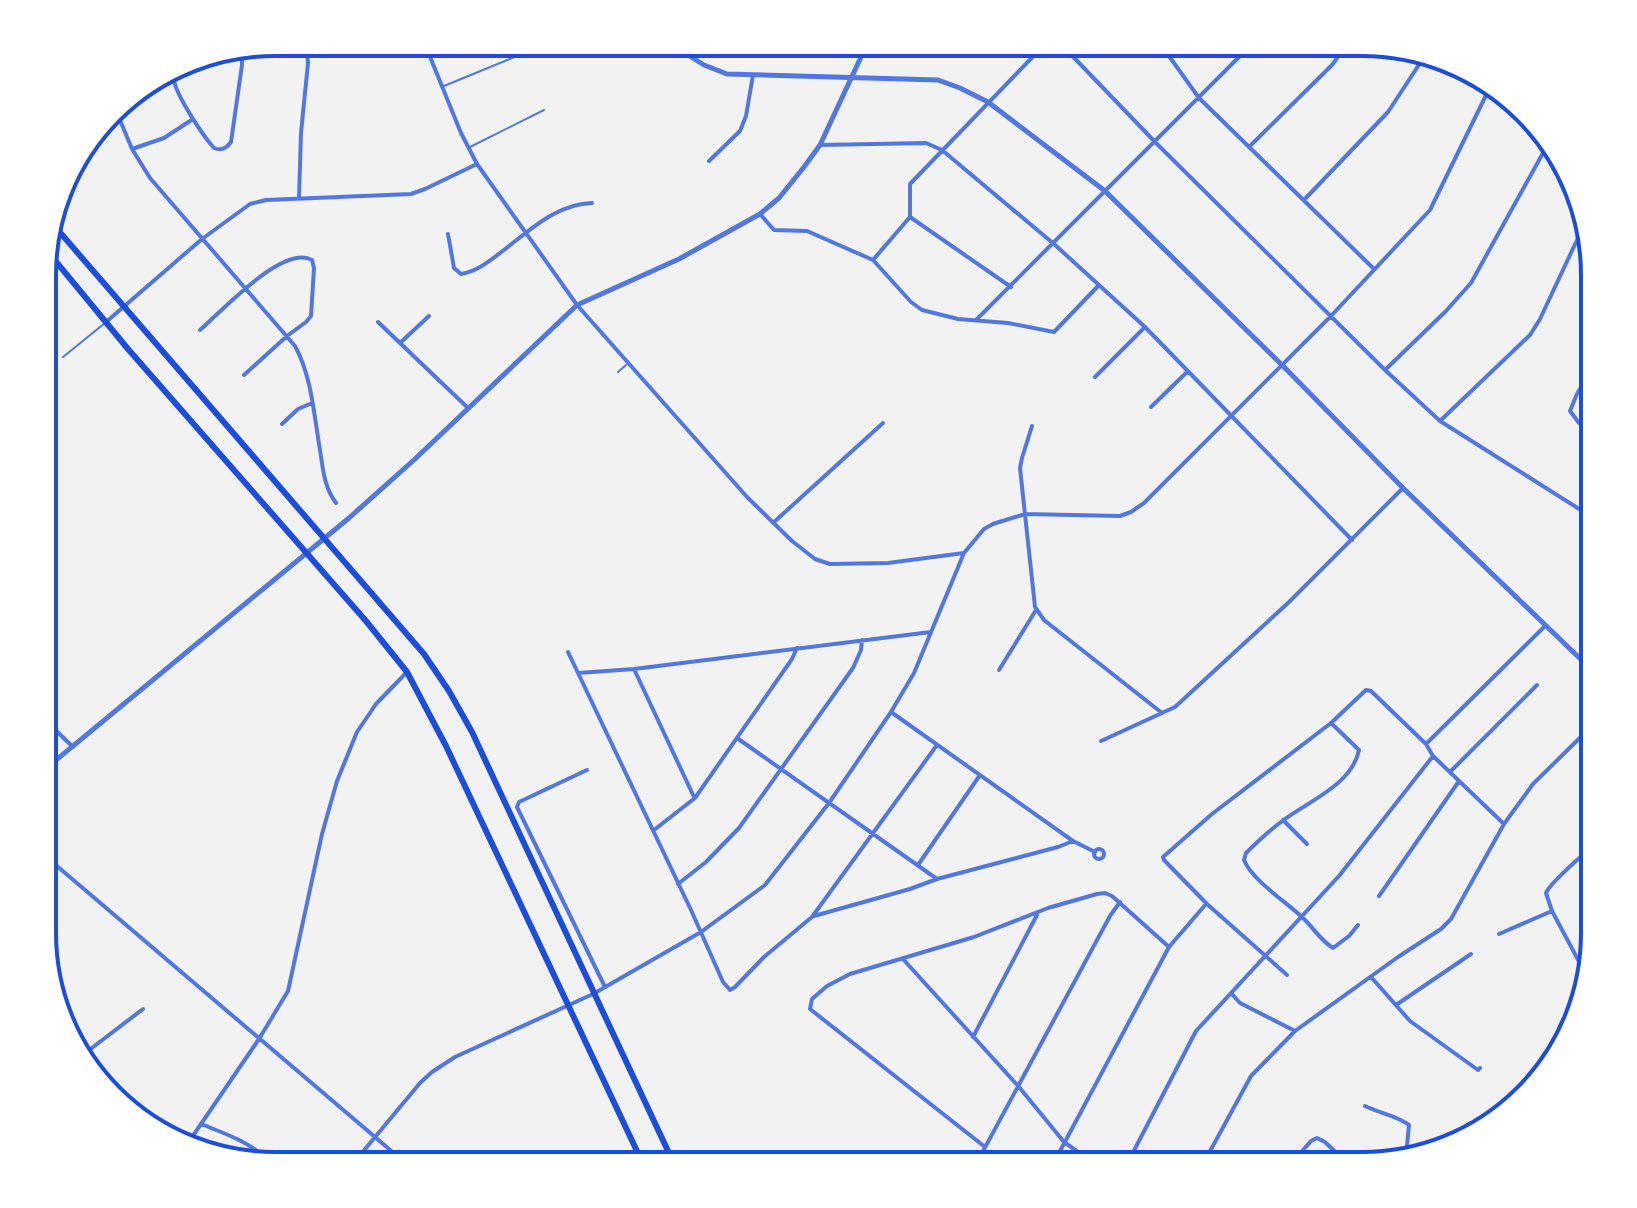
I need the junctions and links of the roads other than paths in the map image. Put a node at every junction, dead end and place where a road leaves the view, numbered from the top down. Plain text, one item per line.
1 (307, 56) edge
2 (430, 56) edge
3 (517, 56) dead end
4 (691, 56) edge
5 (862, 56) edge
6 (1033, 56) edge
7 (1072, 56) edge
8 (1169, 56) edge
9 (1240, 56) edge
10 (1339, 56) edge
11 (242, 59) edge
12 (1420, 63) edge
13 (753, 75) junction
14 (852, 77) junction
15 (175, 81) edge
16 (442, 86) junction
17 (1486, 95) edge
18 (1199, 98) junction
19 (988, 102) junction
20 (544, 110) dead end
21 (193, 119) junction
22 (120, 121) edge
23 (1155, 142) junction
24 (820, 145) junction
25 (1250, 146) junction
26 (469, 147) junction
27 (132, 149) junction
28 (942, 150) junction
29 (1543, 152) edge
30 (709, 161) dead end
31 (477, 164) junction
32 (1105, 191) junction
33 (299, 198) junction
34 (1304, 200) junction
35 (592, 203) dead end
36 (760, 214) junction
37 (910, 217) junction
38 (60, 233) edge
39 (526, 233) junction
40 (448, 234) dead end
41 (202, 239) junction
42 (1578, 239) edge
43 (1054, 244) junction
44 (873, 260) junction
45 (57, 263) edge
46 (1374, 269) junction
47 (1099, 285) junction
48 (1011, 287) junction
49 (245, 289) junction
50 (577, 305) junction
51 (125, 308) junction
52 (429, 316) dead end
53 (1331, 316) junction
54 (976, 320) junction
55 (106, 322) junction
56 (378, 322) dead end
57 (1145, 327) junction
58 (200, 330) dead end
59 (287, 336) junction
60 (400, 343) junction
61 (63, 357) dead end
62 (627, 364) junction
63 (1282, 365) junction
64 (1385, 370) junction
65 (1188, 371) junction
66 (618, 372) dead end
67 (244, 375) dead end
68 (1095, 377) dead end
69 (1581, 387) edge
70 (312, 403) junction
71 (1151, 407) dead end
72 (468, 408) junction
73 (1231, 416) junction
74 (1440, 421) junction
75 (883, 423) dead end
76 (282, 424) dead end
77 (1581, 424) edge
78 (1032, 426) dead end
79 (1403, 488) junction
80 (336, 503) dead end
81 (1581, 510) edge
82 (1025, 514) junction
83 (773, 523) junction
84 (323, 540) junction
85 (1352, 540) junction
86 (964, 553) junction
87 (306, 555) junction
88 (1036, 610) junction
89 (1545, 626) junction
90 (931, 632) junction
91 (862, 640) junction
92 (797, 648) junction
93 (568, 652) dead end
94 (1581, 660) edge
95 (634, 669) junction
96 (999, 670) dead end
97 (407, 672) junction
98 (578, 673) junction
99 (1537, 685) dead end
100 (891, 712) junction
101 (1162, 714) junction
102 (1331, 723) junction
103 (56, 731) edge
104 (1581, 737) edge
105 (737, 738) junction
106 (1101, 741) dead end
107 (1426, 744) junction
108 (937, 745) junction
109 (73, 747) junction
110 (1433, 756) junction
111 (56, 760) edge
112 (587, 770) dead end
113 (781, 770) junction
114 (1450, 772) junction
115 (980, 775) junction
116 (1459, 781) junction
117 (695, 798) junction
118 (829, 803) junction
119 (1283, 820) junction
120 (1504, 824) junction
121 (653, 830) junction
122 (872, 833) junction
123 (1073, 841) junction
124 (1307, 844) dead end
125 (1095, 852) dead end
126 (1581, 858) edge
127 (56, 865) edge
128 (918, 865) junction
129 (937, 879) junction
130 (678, 884) junction
131 (1379, 896) dead end
132 (1120, 902) junction
133 (1207, 904) junction
134 (1552, 911) junction
135 (1038, 913) junction
136 (812, 917) junction
137 (1302, 917) junction
138 (1358, 925) dead end
139 (701, 932) junction
140 (1499, 934) dead end
141 (1169, 947) junction
142 (1471, 954) dead end
143 (1266, 956) junction
144 (903, 959) junction
145 (1579, 962) edge
146 (1287, 975) dead end
147 (1371, 977) junction
148 (605, 987) junction
149 (1231, 993) junction
150 (593, 994) junction
151 (1396, 1005) junction
152 (568, 1006) junction
153 (143, 1009) dead end
154 (1295, 1031) junction
155 (973, 1037) junction
156 (259, 1039) junction
157 (90, 1049) edge
158 (1480, 1068) dead end
159 (1019, 1087) junction
160 (1365, 1106) dead end
161 (201, 1124) junction
162 (193, 1135) edge
163 (376, 1137) junction
164 (1064, 1142) junction
165 (985, 1147) junction
166 (1407, 1147) edge
167 (260, 1152) edge
168 (363, 1152) edge
169 (393, 1152) edge
170 (637, 1152) edge
171 (668, 1152) edge
172 (982, 1152) edge
173 (1059, 1152) edge
174 (1078, 1152) edge
175 (1133, 1152) edge
176 (1210, 1152) edge
177 (1302, 1152) edge
178 (1335, 1152) edge

1 - 33 street
2 - 16 street
3 - 16 lane
4 - 13 street
5 - 14 street
6 - 19 street
7 - 23 street
8 - 18 street
9 - 18 street
10 - 25 street
11 - 21 street
12 - 34 street
13 - 14 street
13 - 30 street
14 - 19 street
14 - 24 street
15 - 21 street
16 - 26 street
17 - 46 street
18 - 23 street
18 - 25 street
19 - 28 street
19 - 32 street
20 - 26 lane
21 - 27 street
22 - 27 street
23 - 32 street
23 - 53 street
24 - 28 street
24 - 36 street
25 - 34 street
26 - 31 street
27 - 41 street
28 - 37 street
28 - 43 street
29 - 64 street
31 - 33 street
31 - 39 street
32 - 43 street
32 - 63 street
33 - 41 street
34 - 46 street
35 - 39 street
36 - 44 street
36 - 50 street
37 - 44 street
37 - 48 street
38 - 51 main road
39 - 40 street
39 - 50 street
41 - 49 street
41 - 51 street
42 - 74 street
43 - 47 street
43 - 48 street
44 - 54 street
45 - 55 main road
46 - 53 street
47 - 54 street
47 - 57 street
48 - 54 street
49 - 58 street
49 - 59 street
49 - 59 street
50 - 62 street
50 - 72 street
51 - 55 street
51 - 84 main road
52 - 60 street
53 - 63 street
53 - 64 street
55 - 61 lane
55 - 87 main road
56 - 60 street
57 - 65 street
57 - 68 street
59 - 67 street
59 - 70 street
60 - 72 street
62 - 66 lane
62 - 83 street
63 - 73 street
63 - 79 street
64 - 74 street
65 - 71 street
65 - 73 street
69 - 77 street
70 - 76 street
70 - 80 street
72 - 84 street
73 - 82 street
73 - 85 street
74 - 81 street
75 - 83 street
78 - 82 street
79 - 85 street
79 - 89 street
82 - 86 street
82 - 88 street
83 - 86 street
84 - 87 street
84 - 150 main road
85 - 101 street
86 - 90 street
87 - 97 main road
87 - 109 street
88 - 96 street
88 - 101 street
89 - 94 street
89 - 107 street
90 - 91 street
90 - 100 street
91 - 92 street
91 - 113 street
92 - 95 street
92 - 105 street
93 - 98 street
95 - 98 street
95 - 117 street
97 - 152 main road
97 - 156 street
98 - 121 street
99 - 114 street
100 - 108 street
100 - 118 street
101 - 106 street
102 - 107 street
102 - 119 street
102 - 133 street
103 - 109 street
104 - 120 street
105 - 113 street
105 - 117 street
107 - 110 street
108 - 115 street
108 - 122 street
109 - 111 street
110 - 114 street
110 - 137 street
112 - 148 street
113 - 118 street
113 - 130 street
114 - 116 street
115 - 123 street
115 - 128 street
116 - 120 street
116 - 131 street
117 - 121 street
118 - 122 street
118 - 139 street
119 - 124 street
119 - 137 street
120 - 147 street
121 - 130 street
122 - 128 street
122 - 136 street
123 - 125 street
123 - 129 street
126 - 134 street
127 - 156 street
128 - 129 street
129 - 136 street
130 - 139 street
132 - 135 street
132 - 141 street
132 - 159 street
133 - 141 street
133 - 143 street
134 - 140 street
134 - 145 street
135 - 144 street
135 - 155 street
136 - 139 street
137 - 138 street
137 - 143 street
139 - 148 street
141 - 164 street
142 - 151 street
143 - 146 street
143 - 149 street
144 - 155 street
144 - 165 street
147 - 151 street
147 - 154 street
148 - 150 street
149 - 154 street
149 - 175 street
150 - 152 street
150 - 171 main road
151 - 158 street
152 - 163 street
152 - 170 main road
153 - 157 street
154 - 176 street
155 - 159 street
156 - 161 street
156 - 163 street
159 - 164 street
159 - 165 street
160 - 166 street
161 - 162 street
161 - 167 street
163 - 168 street
163 - 169 street
164 - 173 street
164 - 174 street
165 - 172 street
177 - 178 street

